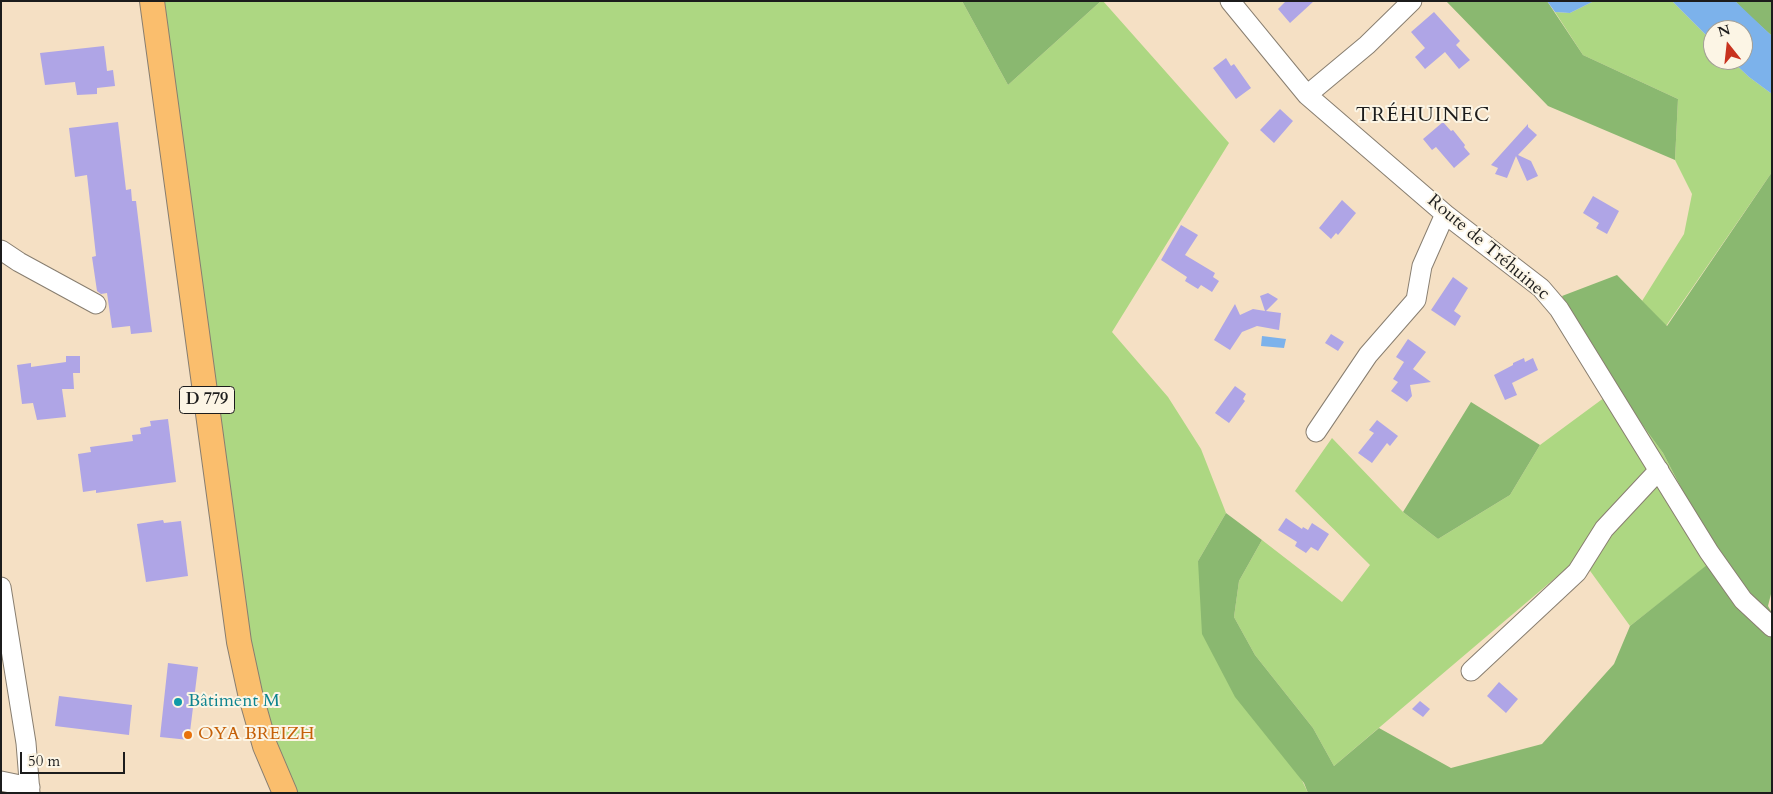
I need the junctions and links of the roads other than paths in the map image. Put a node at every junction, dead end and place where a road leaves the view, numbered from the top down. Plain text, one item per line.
1 (152, 1) edge
2 (1230, 1) edge
3 (1412, 1) edge
4 (1307, 95) junction
5 (1445, 214) junction
6 (1, 250) edge
7 (96, 304) dead end
8 (1316, 432) dead end
9 (1659, 470) junction
10 (1, 587) edge
11 (4, 621) edge
12 (1772, 627) edge
13 (1471, 671) dead end
14 (1, 781) edge
15 (30, 790) edge
16 (285, 793) edge

1 - 16 main road, D 779
2 - 4 street, Route de Tréhuinec
3 - 4 street
4 - 5 street, Route de Tréhuinec
5 - 8 street
5 - 9 street, Route de Tréhuinec
6 - 7 street
9 - 12 street, Route de Tréhuinec
9 - 13 street
10 - 11 street
11 - 15 street
14 - 15 street

